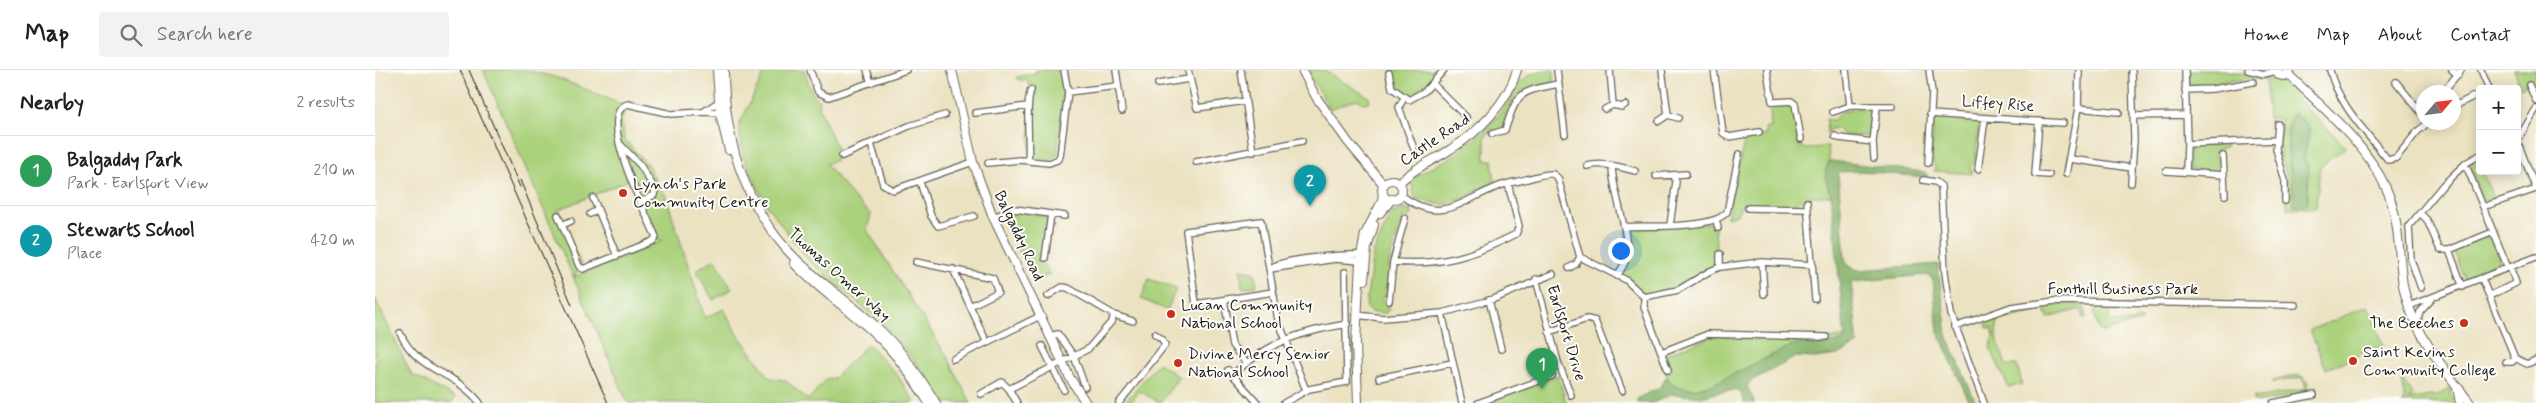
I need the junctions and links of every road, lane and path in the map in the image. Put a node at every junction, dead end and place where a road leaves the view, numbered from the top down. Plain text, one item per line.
1 (717, 70) edge
2 (723, 70) edge
3 (810, 70) edge
4 (867, 70) edge
5 (906, 70) edge
6 (952, 70) edge
7 (1064, 70) edge
8 (1116, 70) edge
9 (1188, 70) edge
10 (1241, 70) edge
11 (1302, 70) edge
12 (1444, 70) edge
13 (1517, 70) edge
14 (1557, 70) edge
15 (1610, 70) edge
16 (1662, 70) edge
17 (1714, 70) edge
18 (1767, 70) edge
19 (1846, 70) edge
20 (1929, 70) edge
21 (2079, 70) edge
22 (2185, 70) edge
23 (2248, 70) edge
24 (2330, 70) edge
25 (2452, 70) edge
26 (2481, 70) edge
27 (2132, 71) edge
28 (2276, 71) edge
29 (2290, 72) edge
30 (1389, 73) dead end
31 (2460, 73) edge
32 (1189, 79) junction
33 (2253, 82) dead end
34 (2396, 82) dead end
35 (871, 83) junction
36 (1158, 84) dead end
37 (1433, 84) junction
38 (1558, 84) junction
39 (2449, 85) edge
40 (2487, 85) edge
41 (2529, 85) dead end
42 (1118, 86) junction
43 (1031, 90) dead end
44 (2185, 90) junction
45 (1067, 92) junction
46 (2476, 95) edge
47 (1404, 98) junction
48 (1245, 101) junction
49 (2536, 101) edge
50 (718, 102) junction
51 (2461, 103) edge
52 (2416, 104) edge
53 (1613, 105) junction
54 (1625, 105) dead end
55 (1028, 106) junction
56 (1850, 106) junction
57 (1877, 106) junction
58 (1893, 106) dead end
59 (2078, 108) junction
60 (1605, 109) dead end
61 (2536, 109) edge
62 (1122, 111) dead end
63 (703, 112) junction
64 (723, 112) junction
65 (1833, 112) dead end
66 (2119, 112) dead end
67 (975, 113) dead end
68 (945, 114) dead end
69 (1930, 114) junction
70 (1667, 115) junction
71 (2185, 115) junction
72 (2133, 116) junction
73 (1466, 117) dead end
74 (1678, 118) dead end
75 (1985, 119) junction
76 (1659, 121) dead end
77 (2039, 121) junction
78 (2063, 123) dead end
79 (2278, 124) dead end
80 (2419, 130) edge
81 (1759, 132) dead end
82 (1492, 134) dead end
83 (1565, 134) dead end
84 (2521, 134) edge
85 (1835, 136) dead end
86 (1801, 139) dead end
87 (2276, 140) junction
88 (618, 141) junction
89 (1302, 141) dead end
90 (1873, 142) junction
91 (871, 144) junction
92 (2187, 144) junction
93 (2521, 147) edge
94 (1414, 150) dead end
95 (1253, 152) junction
96 (1739, 154) dead end
97 (843, 156) dead end
98 (2223, 156) dead end
99 (1874, 158) dead end
100 (2476, 158) edge
101 (2070, 159) junction
102 (1028, 161) junction
103 (973, 162) junction
104 (1197, 162) dead end
105 (988, 163) dead end
106 (1928, 163) dead end
107 (2464, 165) junction
108 (1587, 166) dead end
109 (1612, 166) junction
110 (2133, 168) junction
111 (1978, 169) dead end
112 (2166, 171) dead end
113 (1635, 172) dead end
114 (2186, 172) junction
115 (1686, 174) dead end
116 (2066, 174) dead end
117 (2049, 175) dead end
118 (2224, 175) junction
119 (1656, 176) dead end
120 (1674, 176) junction
121 (1923, 180) dead end
122 (920, 182) junction
123 (1399, 183) junction
124 (2131, 183) dead end
125 (1508, 184) junction
126 (1384, 188) junction
127 (2536, 189) edge
128 (2225, 194) dead end
129 (1401, 195) junction
130 (593, 198) dead end
131 (1392, 199) junction
132 (2285, 201) dead end
133 (641, 202) junction
134 (2483, 207) junction
135 (1748, 208) dead end
136 (599, 210) junction
137 (2420, 213) junction
138 (590, 214) dead end
139 (1051, 214) junction
140 (558, 216) dead end
141 (974, 216) dead end
142 (993, 216) junction
143 (1065, 216) dead end
144 (1405, 218) dead end
145 (1716, 220) junction
146 (571, 221) dead end
147 (562, 225) junction
148 (1670, 225) junction
149 (1624, 227) junction
150 (1718, 228) dead end
151 (2493, 232) junction
152 (2449, 250) junction
153 (1720, 254) dead end
154 (617, 256) junction
155 (1362, 257) junction
156 (1579, 257) junction
157 (2536, 257) edge
158 (1045, 258) dead end
159 (916, 262) dead end
160 (1393, 262) junction
161 (1762, 262) junction
162 (1813, 265) junction
163 (1569, 268) dead end
164 (1720, 268) junction
165 (2509, 268) junction
166 (1270, 269) junction
167 (953, 270) junction
168 (1345, 272) dead end
169 (1553, 274) dead end
170 (1617, 276) junction
171 (1536, 279) junction
172 (2482, 279) junction
173 (2463, 287) junction
174 (2421, 288) dead end
175 (1273, 292) junction
176 (1764, 294) dead end
177 (1048, 296) dead end
178 (2489, 296) junction
179 (2433, 297) junction
180 (1643, 298) junction
181 (1815, 299) dead end
182 (1224, 300) junction
183 (1489, 300) junction
184 (1389, 301) dead end
185 (2295, 305) dead end
186 (970, 306) junction
187 (2409, 306) junction
188 (1442, 313) junction
189 (1114, 315) junction
190 (1359, 315) junction
191 (1040, 316) junction
192 (1133, 322) dead end
193 (1347, 324) junction
194 (2417, 324) junction
195 (1955, 327) junction
196 (1549, 332) junction
197 (400, 333) dead end
198 (1155, 334) dead end
199 (1054, 335) dead end
200 (1826, 337) dead end
201 (1285, 339) junction
202 (987, 343) junction
203 (1042, 346) dead end
204 (1501, 349) dead end
205 (1662, 352) junction
206 (1074, 356) junction
207 (2515, 358) junction
208 (953, 359) dead end
209 (2536, 360) edge
210 (1062, 362) junction
211 (2506, 362) dead end
212 (1245, 363) junction
213 (1452, 364) junction
214 (1052, 368) junction
215 (1669, 370) dead end
216 (1552, 376) dead end
217 (1379, 378) dead end
218 (2456, 385) junction
219 (1085, 387) dead end
220 (1009, 389) junction
221 (1064, 390) dead end
222 (1306, 390) junction
223 (1622, 391) dead end
224 (981, 394) dead end
225 (1571, 395) dead end
226 (2314, 395) dead end
227 (480, 403) edge
228 (929, 403) edge
229 (936, 403) edge
230 (1017, 403) edge
231 (1086, 403) edge
232 (1119, 403) edge
233 (1258, 403) edge
234 (1284, 403) edge
235 (1359, 403) edge
236 (1462, 403) edge
237 (1478, 403) edge
238 (1984, 403) edge
239 (2273, 403) edge
240 (2460, 403) edge
241 (2470, 403) edge

1 - 50 street, Thomas Omer Way
2 - 64 street, Thomas Omer Way
3 - 35 street
4 - 35 street
5 - 35 street
6 - 103 street, Balgaddy Road
7 - 45 street
8 - 42 street
9 - 32 street
10 - 48 street
11 - 126 street
12 - 37 street
13 - 123 street, Castle Road
14 - 38 street
15 - 53 street
16 - 70 street
17 - 81 street
18 - 86 street
19 - 56 street
20 - 69 street
21 - 59 street
22 - 44 street
23 - 28 street
24 - 80 street
25 - 31 street
26 - 40 street
27 - 72 street
28 - 29 street
29 - 187 street
30 - 47 street
31 - 39 street
32 - 36 street
32 - 48 street
33 - 44 street
34 - 52 street
37 - 47 street
37 - 73 street
38 - 82 street
38 - 83 street
41 - 49 street
42 - 45 street
42 - 62 street
43 - 55 street
44 - 71 street
45 - 102 street
46 - 51 street
47 - 94 street
48 - 95 street
50 - 63 street
50 - 64 street, Thomas Omer Way
53 - 54 street
53 - 60 street
55 - 67 street
55 - 102 street
56 - 57 street
56 - 65 street
57 - 58 street
57 - 90 street
59 - 66 street
59 - 101 street
61 - 84 street
63 - 64 street
63 - 88 street
64 - 228 street, Thomas Omer Way
64 - 229 street, Thomas Omer Way
68 - 91 street
69 - 75 street, Liffey Rise
69 - 106 street
70 - 74 street
70 - 76 street
71 - 72 street
71 - 92 street
72 - 110 street
75 - 77 street, Liffey Rise
75 - 111 street
77 - 78 street, Liffey Rise
77 - 117 street
79 - 87 street
85 - 90 street
87 - 92 street
87 - 132 street
88 - 133 street
88 - 133 street
89 - 95 street
90 - 99 street
91 - 97 street
91 - 122 street
92 - 114 street
93 - 127 street
95 - 104 street
96 - 145 street
98 - 118 street
100 - 107 street
101 - 110 street
101 - 116 street
102 - 105 street
103 - 122 street
103 - 142 street, Balgaddy Road
107 - 134 street
107 - 137 street
108 - 109 street
109 - 113 street
109 - 149 street
110 - 124 street
112 - 114 street
114 - 118 street
115 - 120 street
118 - 128 street
119 - 120 street
120 - 148 street
121 - 195 street
122 - 141 street
123 - 126 street
123 - 129 street
125 - 129 street
125 - 156 street
125 - 160 street
126 - 131 street
126 - 155 street
127 - 134 street
129 - 131 street
130 - 136 street
131 - 155 street
133 - 154 street
134 - 151 street
135 - 162 street
136 - 138 street
136 - 154 street
137 - 152 street
137 - 174 street
139 - 142 street
139 - 143 street
139 - 158 street
140 - 147 street
142 - 191 street, Balgaddy Road
144 - 160 street
145 - 148 street
145 - 150 street
146 - 147 street
147 - 154 street
148 - 149 street
149 - 170 street
151 - 152 street
151 - 165 street
152 - 173 street
153 - 164 street
155 - 166 street
155 - 190 street
156 - 163 street
156 - 170 street
157 - 165 street
159 - 167 street
160 - 184 street
161 - 162 street
161 - 164 street
161 - 176 street
162 - 181 street
164 - 180 street
165 - 172 street
165 - 178 street
166 - 175 street
166 - 182 street
167 - 186 street
167 - 186 street
168 - 193 street
169 - 171 street
170 - 180 street
171 - 183 street
171 - 196 street, Earlsfort Drive
172 - 173 street
172 - 178 street
173 - 179 street
175 - 182 street
175 - 201 street
177 - 189 street
178 - 207 street
179 - 187 street
179 - 194 street
180 - 205 street
182 - 212 street
183 - 188 street
183 - 204 street
185 - 195 street, Fonthill Business Park
186 - 202 street
187 - 194 street
188 - 190 street
188 - 213 street
189 - 192 street
189 - 206 street
190 - 235 street
191 - 202 street
191 - 210 street, Balgaddy Road
193 - 201 street
193 - 222 street
194 - 218 street
195 - 238 street
196 - 223 street
196 - 225 street, Earlsfort Drive
197 - 227 street
198 - 232 street
199 - 206 street
200 - 205 street
201 - 212 street
201 - 222 street
202 - 208 street
203 - 214 street
205 - 215 street
206 - 210 street
206 - 219 street
207 - 209 street
207 - 211 street
210 - 214 street
210 - 231 street, Balgaddy Road
212 - 233 street
213 - 217 street
213 - 236 street
214 - 220 street
214 - 221 street
216 - 237 street
218 - 240 street
218 - 241 street
220 - 224 street
220 - 230 street
222 - 234 street
226 - 239 street

